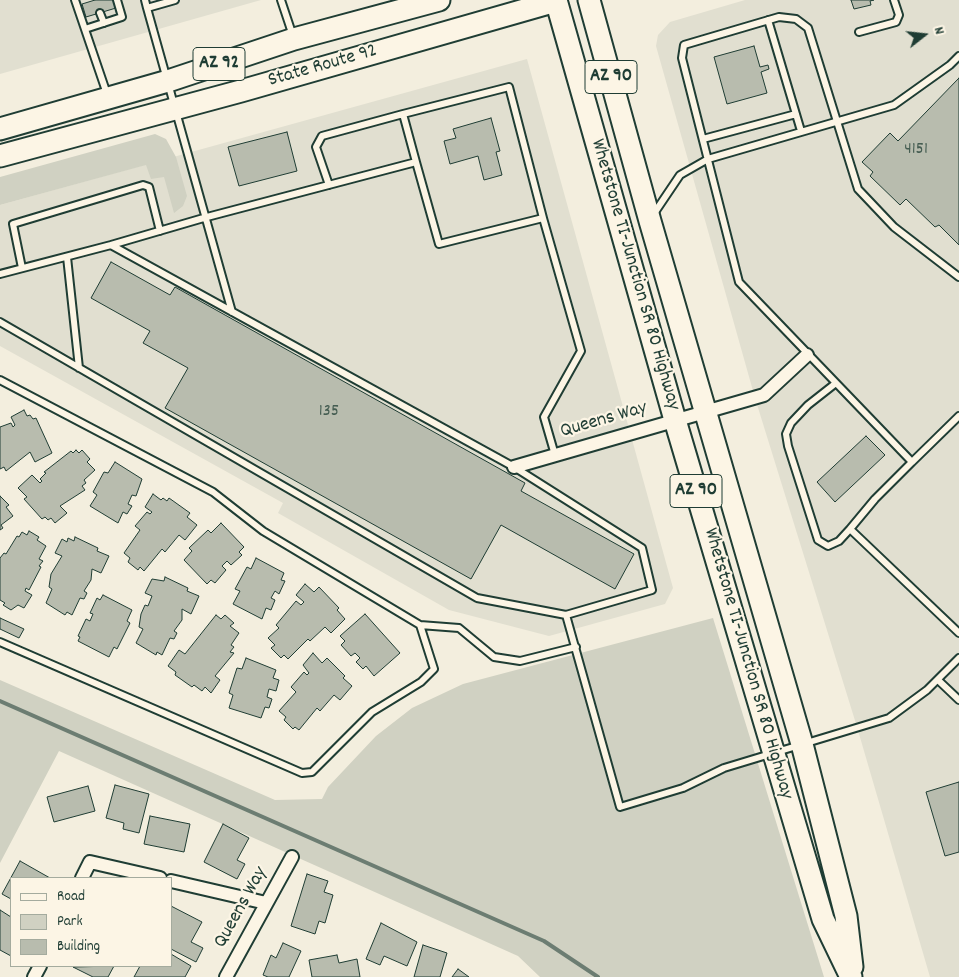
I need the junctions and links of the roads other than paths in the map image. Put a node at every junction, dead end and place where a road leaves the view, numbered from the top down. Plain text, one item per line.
1 (75, 0) edge
2 (117, 0) edge
3 (144, 0) edge
4 (175, 0) edge
5 (282, 0) edge
6 (439, 0) edge
7 (556, 0) edge
8 (589, 0) edge
9 (894, 0) edge
10 (147, 8) junction
11 (100, 13) dead end
12 (768, 20) junction
13 (104, 23) junction
14 (85, 29) junction
15 (860, 32) dead end
16 (294, 39) junction
17 (959, 56) edge
18 (168, 81) junction
19 (108, 98) junction
20 (176, 108) junction
21 (403, 114) junction
22 (796, 114) junction
23 (836, 120) junction
24 (0, 129) edge
25 (801, 131) junction
26 (703, 139) junction
27 (0, 156) edge
28 (708, 159) junction
29 (416, 162) junction
30 (329, 185) junction
31 (207, 217) junction
32 (543, 218) junction
33 (650, 220) junction
34 (160, 231) junction
35 (111, 245) junction
36 (67, 257) junction
37 (22, 268) junction
38 (0, 274) edge
39 (959, 277) edge
40 (232, 312) junction
41 (0, 322) edge
42 (807, 355) junction
43 (79, 368) junction
44 (0, 380) edge
45 (836, 383) junction
46 (706, 412) junction
47 (959, 416) edge
48 (675, 420) junction
49 (555, 455) junction
50 (912, 462) junction
51 (514, 467) junction
52 (850, 529) junction
53 (566, 614) junction
54 (420, 625) junction
55 (959, 634) edge
56 (0, 642) edge
57 (576, 647) junction
58 (959, 658) edge
59 (938, 680) junction
60 (959, 700) edge
61 (802, 744) junction
62 (773, 753) junction
63 (292, 857) dead end
64 (82, 877) edge
65 (156, 877) edge
66 (172, 881) edge
67 (266, 903) junction
68 (226, 977) edge
69 (852, 977) edge

1 - 14 lane
2 - 13 lane
3 - 10 lane
4 - 10 lane
5 - 16 lane
6 - 16 main road, State Route 92 / AZ 92
7 - 20 main road, State Route 92 / AZ 92
7 - 48 main road, Whetstone TI-Junction SR 80 Highway / AZ 90
8 - 33 main road, Whetstone TI-Junction SR 80 Highway / AZ 90
9 - 15 lane
10 - 18 lane
11 - 13 lane
12 - 22 lane
12 - 23 lane
12 - 26 lane
13 - 14 lane
14 - 19 lane
16 - 18 main road, State Route 92 / AZ 92
17 - 23 lane
18 - 19 main road, State Route 92 / AZ 92
18 - 20 lane
19 - 24 main road, State Route 92 / AZ 92
20 - 27 main road, State Route 92 / AZ 92
20 - 31 lane
21 - 29 lane
21 - 30 lane
21 - 32 lane
22 - 25 lane
22 - 26 lane
23 - 25 lane
23 - 39 lane
25 - 28 lane
26 - 28 lane
28 - 33 lane
28 - 42 lane
29 - 30 lane
29 - 32 lane
30 - 31 lane
31 - 34 lane
31 - 40 lane
32 - 49 lane
33 - 46 main road, Whetstone TI-Junction SR 80 Highway / AZ 90
34 - 35 lane
34 - 37 lane
35 - 36 lane
35 - 40 lane
36 - 37 lane
36 - 43 lane
37 - 38 lane
40 - 51 lane
41 - 43 lane
42 - 45 lane
42 - 46 street, Queens Way
43 - 53 lane
44 - 54 lane
45 - 50 lane
45 - 52 lane
46 - 48 street, Queens Way
46 - 61 main road, Whetstone TI-Junction SR 80 Highway / AZ 90
47 - 50 lane
48 - 49 street, Queens Way
48 - 62 main road, Whetstone TI-Junction SR 80 Highway / AZ 90
49 - 51 street, Queens Way
50 - 52 lane
51 - 53 lane
52 - 55 lane
53 - 57 lane
54 - 56 lane
54 - 57 lane
57 - 62 lane
58 - 59 lane
59 - 60 lane
59 - 61 lane
61 - 62 lane
61 - 69 main road, Whetstone TI-Junction SR 80 Highway / AZ 90
62 - 69 main road, Whetstone TI-Junction SR 80 Highway / AZ 90
63 - 67 street, Queens Way
64 - 65 street
66 - 67 street
67 - 68 street, Queens Way

